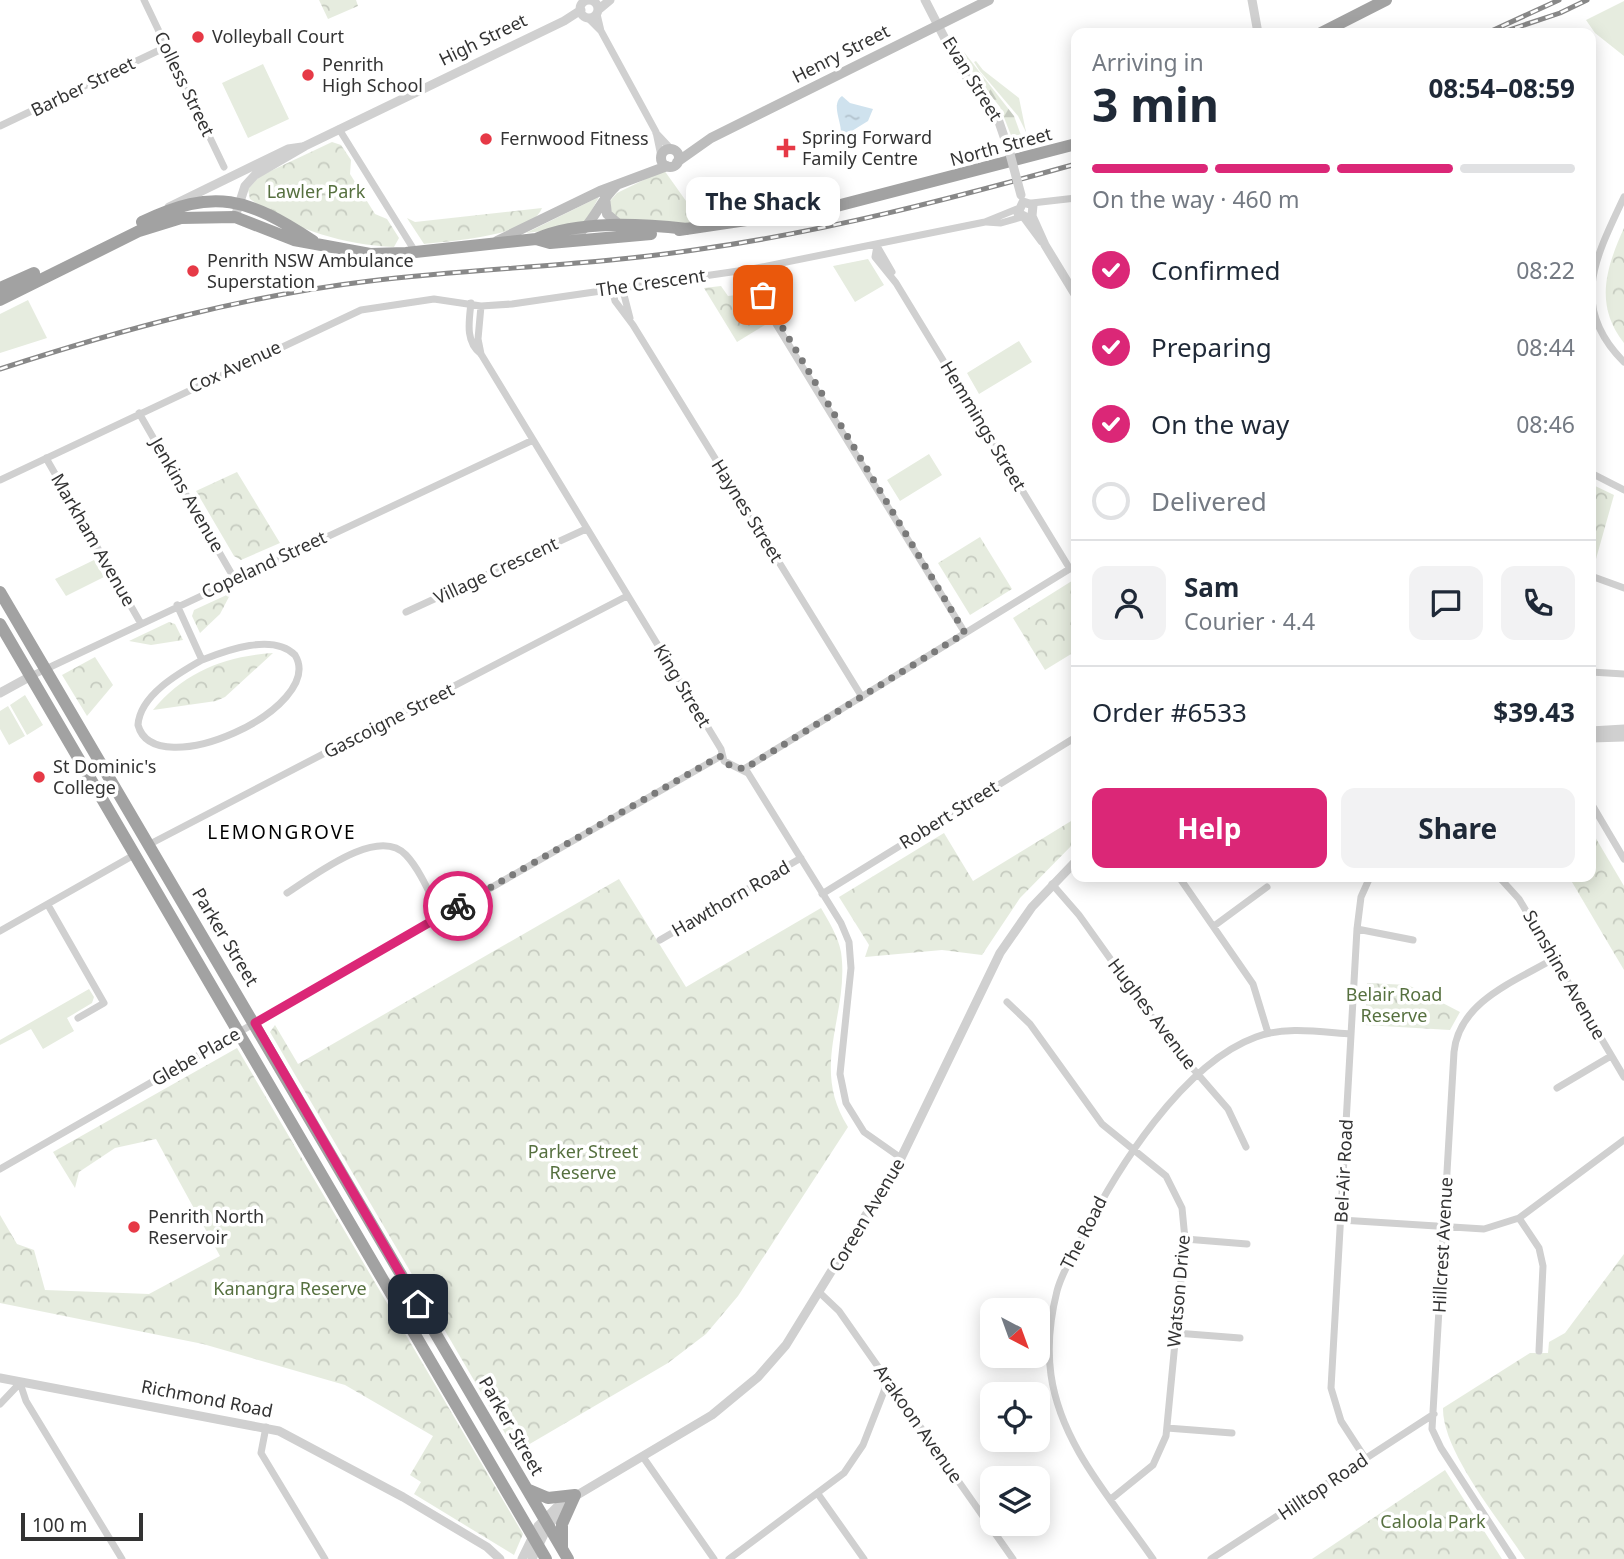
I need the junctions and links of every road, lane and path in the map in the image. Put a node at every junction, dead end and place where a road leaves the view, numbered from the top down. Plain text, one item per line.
1 (144, 0) edge
2 (610, 0) edge
3 (925, 0) edge
4 (989, 0) edge
5 (1252, 0) edge
6 (1386, 0) edge
7 (589, 7) edge
8 (938, 25) junction
9 (1257, 28) edge
10 (1331, 28) edge
11 (166, 47) junction
12 (0, 126) edge
13 (340, 130) junction
14 (656, 132) junction
15 (709, 139) junction
16 (1071, 145) edge
17 (305, 146) junction
18 (672, 150) junction
19 (667, 160) junction
20 (224, 167) dead end
21 (621, 183) junction
22 (605, 197) junction
23 (1624, 197) edge
24 (1071, 199) edge
25 (234, 202) junction
26 (1025, 208) junction
27 (155, 215) junction
28 (235, 217) junction
29 (622, 227) junction
30 (586, 228) junction
31 (687, 229) junction
32 (536, 239) junction
33 (564, 242) junction
34 (491, 244) junction
35 (319, 245) junction
36 (877, 246) junction
37 (416, 253) junction
38 (1596, 256) edge
39 (747, 269) junction
40 (622, 287) junction
41 (0, 288) edge
42 (1071, 288) edge
43 (612, 289) junction
44 (0, 300) edge
45 (471, 303) junction
46 (481, 306) junction
47 (1596, 314) edge
48 (633, 325) junction
49 (1600, 330) junction
50 (1596, 332) edge
51 (481, 354) junction
52 (1624, 362) edge
53 (139, 413) junction
54 (531, 441) junction
55 (46, 458) junction
56 (1596, 475) edge
57 (0, 480) edge
58 (1624, 490) edge
59 (586, 529) junction
60 (1071, 564) edge
61 (1071, 568) edge
62 (234, 578) junction
63 (1596, 578) edge
64 (1624, 588) edge
65 (0, 592) edge
66 (627, 596) junction
67 (177, 605) junction
68 (407, 612) dead end
69 (140, 622) junction
70 (0, 624) edge
71 (965, 633) junction
72 (202, 660) junction
73 (46, 668) junction
74 (1596, 672) edge
75 (1624, 674) edge
76 (31, 676) junction
77 (0, 693) edge
78 (862, 697) junction
79 (1624, 729) edge
80 (1596, 731) edge
81 (1624, 737) edge
82 (1596, 738) edge
83 (1071, 740) edge
84 (720, 756) junction
85 (744, 769) junction
86 (1596, 811) edge
87 (150, 844) junction
88 (134, 855) junction
89 (801, 858) junction
90 (1624, 859) edge
91 (1071, 866) edge
92 (1182, 882) edge
93 (1368, 882) edge
94 (1504, 882) edge
95 (1052, 884) junction
96 (1267, 887) dead end
97 (287, 892) dead end
98 (822, 894) junction
99 (48, 905) junction
100 (441, 916) junction
101 (1213, 926) junction
102 (1357, 929) junction
103 (0, 932) edge
104 (660, 940) dead end
105 (1413, 940) dead end
106 (1555, 958) junction
107 (1007, 1002) dead end
108 (78, 1018) dead end
109 (255, 1023) junction
110 (238, 1033) junction
111 (1268, 1033) junction
112 (1351, 1034) junction
113 (1611, 1056) junction
114 (1198, 1076) junction
115 (1624, 1077) edge
116 (1557, 1088) dead end
117 (1624, 1140) edge
118 (1246, 1147) dead end
119 (1133, 1148) junction
120 (901, 1158) junction
121 (0, 1170) edge
122 (1520, 1219) junction
123 (1341, 1220) junction
124 (1445, 1227) junction
125 (1185, 1239) junction
126 (1247, 1244) dead end
127 (820, 1293) junction
128 (1176, 1333) junction
129 (1240, 1338) dead end
130 (1050, 1340) edge
131 (1538, 1351) dead end
132 (1050, 1360) edge
133 (0, 1378) edge
134 (888, 1381) junction
135 (20, 1383) junction
136 (0, 1404) edge
137 (1434, 1414) junction
138 (266, 1427) junction
139 (1167, 1428) junction
140 (1232, 1433) dead end
141 (643, 1457) junction
142 (1365, 1458) junction
143 (526, 1487) junction
144 (818, 1494) junction
145 (575, 1495) junction
146 (1111, 1499) junction
147 (546, 1522) junction
148 (535, 1541) junction
149 (565, 1554) edge
150 (121, 1559) edge
151 (325, 1559) edge
152 (500, 1559) edge
153 (522, 1559) edge
154 (532, 1559) edge
155 (546, 1559) edge
156 (714, 1559) edge
157 (729, 1559) edge
158 (864, 1559) edge
159 (1013, 1559) edge
160 (1153, 1559) edge
161 (1211, 1559) edge
162 (1513, 1559) edge

1 - 11 street, Colless Street
2 - 7 street, High Street
3 - 8 street, Evan Street
4 - 8 main road, Henry Street
5 - 9 street
6 - 10 highway
7 - 13 street, High Street
7 - 14 street
8 - 15 main road, Henry Street
8 - 26 street, Evan Street, bridge
11 - 12 street, Barber Street
11 - 20 street, Colless Street
13 - 17 street, High Street
13 - 37 street
14 - 18 street
14 - 19 street
15 - 18 main road, Henry Street
15 - 19 main road, Henry Street
16 - 31 highway, North Street
17 - 25 street
17 - 27 street
18 - 19 main road, Henry Street
19 - 21 main road, Henry Street
21 - 22 main road
21 - 34 main road
22 - 29 main road
22 - 30 main road
23 - 38 street
24 - 26 street, The Crescent
25 - 27 highway
25 - 28 street
25 - 35 highway
26 - 36 street, The Crescent
26 - 42 street, Evan Street
27 - 41 highway
28 - 35 highway
28 - 44 highway
29 - 30 highway, North Street
29 - 31 highway, North Street
30 - 32 highway
30 - 33 main road
31 - 33 highway, North Street
32 - 33 highway
32 - 34 highway
34 - 37 highway
35 - 37 highway
36 - 39 street, The Crescent
36 - 60 street, Hemmings Street
39 - 40 street, The Crescent
39 - 71 street
40 - 43 street, The Crescent
40 - 48 street, Haynes Street
43 - 46 street, The Crescent
43 - 48 street, Haynes Street
45 - 46 street, Cox Avenue
45 - 51 street, King Street
45 - 53 street, Cox Avenue
46 - 51 street, King Street
47 - 49 street
48 - 78 street, Haynes Street
49 - 50 street
49 - 52 street
51 - 54 street, King Street
53 - 55 street, Cox Avenue
53 - 62 street, Jenkins Avenue
54 - 59 street, King Street
54 - 62 street, Copeland Street
55 - 57 street, Cox Avenue
55 - 69 street, Markham Avenue
56 - 58 street
59 - 66 street, King Street
59 - 68 street, Village Crescent
61 - 71 street
62 - 67 street, Copeland Street
63 - 64 street
65 - 73 highway, Parker Street
66 - 84 street, King Street
66 - 87 street, Gascoigne Street
67 - 69 street, Copeland Street
67 - 72 street
69 - 73 street, Copeland Street
70 - 76 highway, Parker Street
71 - 78 street
72 - 72 street
73 - 76 street, Copeland Street
73 - 87 highway, Parker Street
74 - 75 street
76 - 77 street, Copeland Street
76 - 88 highway, Parker Street
78 - 85 street
79 - 80 street
81 - 82 street
83 - 98 street, Robert Street
84 - 85 street
84 - 100 street, Glebe Place
85 - 89 street
86 - 90 street
87 - 109 highway, Parker Street
88 - 99 street
88 - 110 highway, Parker Street
89 - 98 street
89 - 104 street, Hawthorn Road
91 - 95 street, Coreen Avenue
92 - 101 street
93 - 102 street, Bel-Air Road
94 - 106 street, Sunshine Avenue
95 - 114 street, Hughes Avenue
95 - 120 street, Coreen Avenue
96 - 101 street
97 - 100 street
98 - 120 street
99 - 103 street
99 - 108 street
100 - 109 street, Glebe Place
101 - 111 street
102 - 105 street
102 - 112 street, Bel-Air Road
106 - 113 street, Sunshine Avenue
106 - 124 street, Hillcrest Avenue
107 - 119 street, Watson Drive
109 - 110 street, Glebe Place
109 - 143 highway, Parker Street
110 - 121 street, Glebe Place
110 - 148 highway, Parker Street
111 - 112 street, The Road
111 - 114 street, The Road
112 - 123 street, Bel-Air Road
113 - 115 street, Sunshine Avenue
113 - 116 street
114 - 118 street, Hughes Avenue
114 - 119 street, The Road
117 - 122 street
119 - 125 street, Watson Drive
119 - 130 street, The Road
120 - 127 street, Coreen Avenue
122 - 124 street
122 - 131 street
123 - 124 street
123 - 142 street, Bel-Air Road
124 - 137 street, Hillcrest Avenue
125 - 126 street
125 - 128 street, Watson Drive
127 - 134 street, Arakoon Avenue
127 - 141 street, Coreen Avenue
128 - 129 street
128 - 139 street, Watson Drive
132 - 146 street, The Road
133 - 135 street, Richmond Road
134 - 144 street
134 - 159 street, Arakoon Avenue
135 - 136 street
135 - 138 street, Richmond Road
135 - 150 street
137 - 142 street, Hilltop Road
137 - 162 street, Hillcrest Avenue
138 - 151 street
138 - 152 street, Richmond Road
139 - 140 street
139 - 146 street, Watson Drive
141 - 145 street, Coreen Avenue
141 - 156 street
142 - 161 street, Hilltop Road
143 - 145 highway
143 - 147 highway, Parker Street
144 - 157 street
144 - 158 street
145 - 147 street, Coreen Avenue
145 - 149 highway
146 - 160 street, The Road
147 - 148 street, Coreen Avenue
147 - 149 highway
148 - 153 street
148 - 154 street, Coreen Avenue
148 - 155 highway

